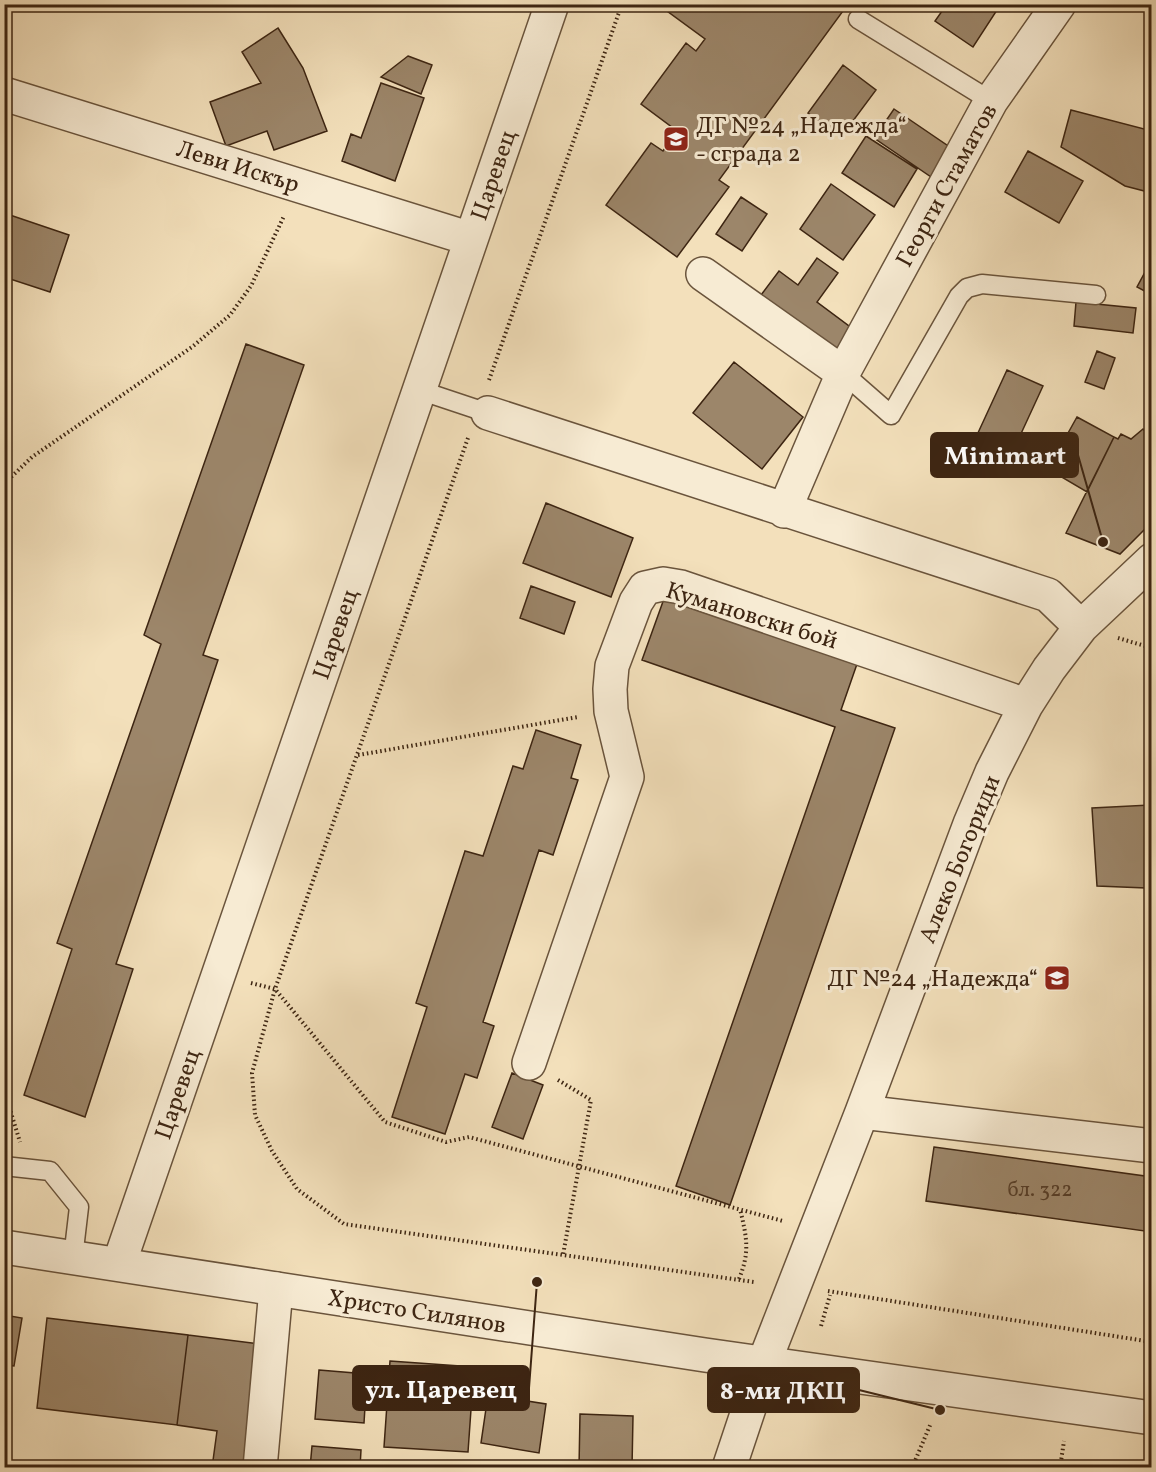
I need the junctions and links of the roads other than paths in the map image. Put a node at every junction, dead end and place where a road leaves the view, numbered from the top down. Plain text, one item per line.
1 (552, 4) edge
2 (1059, 4) edge
3 (858, 19) dead end
4 (4, 94) edge
5 (991, 101) junction
6 (471, 239) junction
7 (703, 274) dead end
8 (1096, 295) dead end
9 (843, 373) junction
10 (419, 390) junction
11 (483, 411) joint
12 (784, 511) junction
13 (1152, 560) edge
14 (1081, 627) junction
15 (1026, 705) junction
16 (530, 1063) road end
17 (862, 1112) junction
18 (1152, 1146) edge
19 (4, 1166) edge
20 (4, 1247) edge
21 (74, 1258) junction
22 (119, 1264) junction
23 (276, 1289) junction
24 (764, 1363) junction
25 (1152, 1418) edge
26 (260, 1467) edge
27 (729, 1467) edge

1 - 6 street, Царевец
2 - 5 street, Георги Стаматов
3 - 5 lane
4 - 6 street, Леви Искър
5 - 9 street, Георги Стаматов
6 - 10 street, Царевец
7 - 9 street
8 - 9 lane
9 - 12 street, Георги Стаматов
10 - 11 lane
10 - 22 street, Царевец
11 - 12 street
12 - 14 street
13 - 14 street, Алеко Богориди
14 - 15 street, Алеко Богориди
15 - 16 street, Кумановски бой
15 - 17 street, Алеко Богориди
17 - 18 street
17 - 24 street, Алеко Богориди
19 - 21 lane
20 - 21 street, Христо Силянов
21 - 22 street, Христо Силянов
22 - 23 street, Христо Силянов
23 - 24 street, Христо Силянов
23 - 26 street
24 - 25 street, Христо Силянов
24 - 27 street, Алеко Богориди

